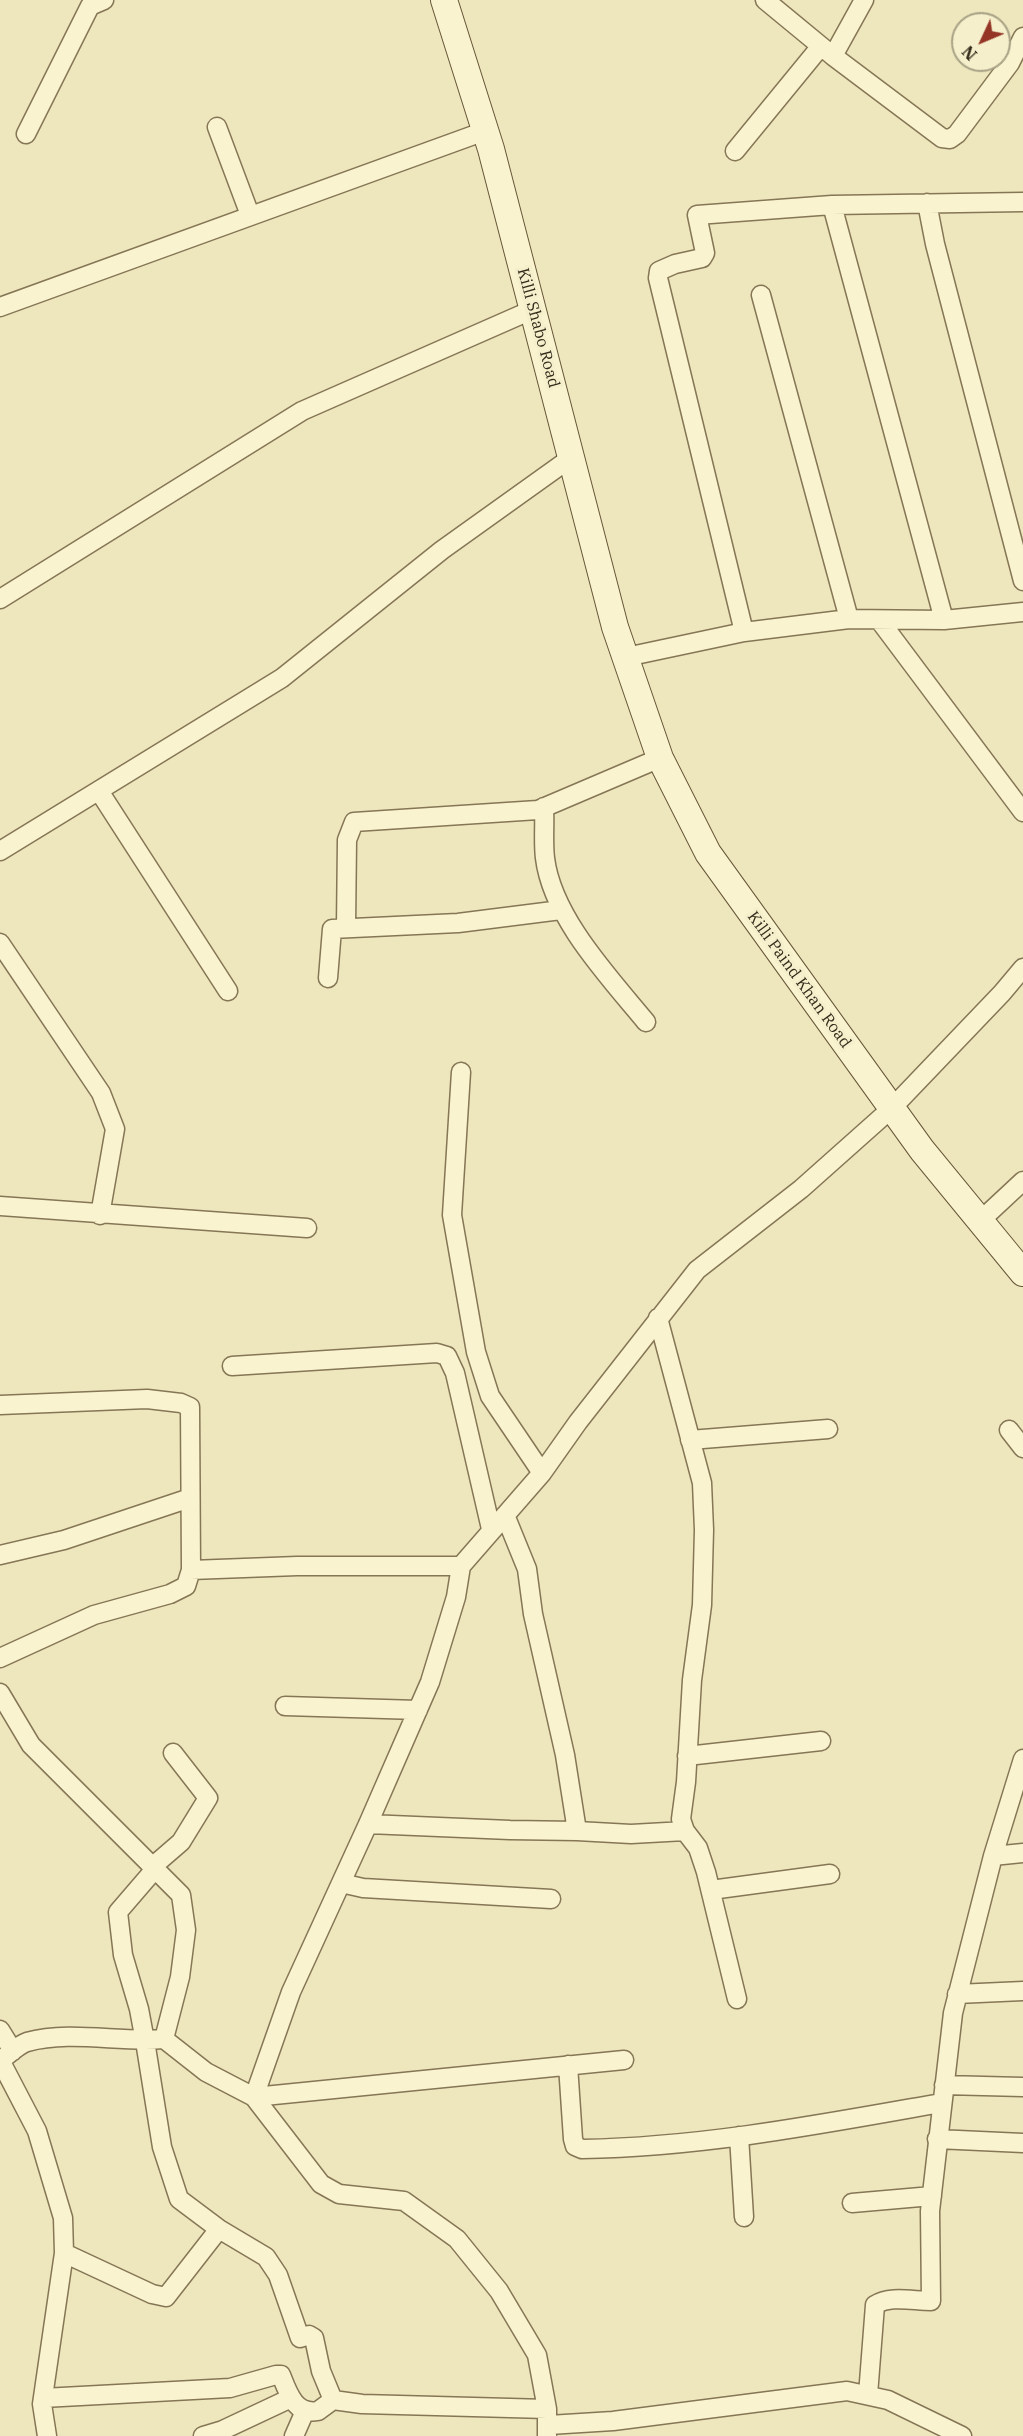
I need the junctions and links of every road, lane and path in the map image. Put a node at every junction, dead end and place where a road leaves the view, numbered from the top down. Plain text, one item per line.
1 (104, 0) edge
2 (444, 0) edge
3 (765, 0) edge
4 (864, 0) edge
5 (1023, 37) edge
6 (827, 51) junction
7 (1016, 66) edge
8 (217, 126) dead end
9 (484, 131) junction
10 (26, 134) dead end
11 (735, 151) dead end
12 (1023, 202) edge
13 (927, 204) junction
14 (832, 205) junction
15 (250, 215) junction
16 (761, 295) dead end
17 (0, 307) edge
18 (534, 309) junction
19 (572, 457) junction
20 (1023, 581) edge
21 (0, 599) edge
22 (1023, 612) edge
23 (849, 619) junction
24 (944, 620) junction
25 (880, 621) junction
26 (744, 632) junction
27 (626, 657) junction
28 (660, 758) junction
29 (99, 790) junction
30 (544, 807) junction
31 (1023, 812) edge
32 (0, 851) edge
33 (561, 910) junction
34 (346, 927) junction
35 (0, 943) edge
36 (1023, 968) edge
37 (328, 978) dead end
38 (228, 991) dead end
39 (646, 1022) dead end
40 (461, 1072) dead end
41 (892, 1108) junction
42 (1023, 1181) edge
43 (0, 1206) edge
44 (100, 1215) junction
45 (980, 1221) junction
46 (307, 1228) dead end
47 (1023, 1273) edge
48 (658, 1318) junction
49 (232, 1366) dead end
50 (0, 1406) edge
51 (828, 1430) dead end
52 (1009, 1430) dead end
53 (690, 1440) junction
54 (1023, 1448) edge
55 (542, 1473) junction
56 (190, 1498) junction
57 (505, 1515) junction
58 (491, 1529) junction
59 (0, 1555) edge
60 (461, 1566) junction
61 (191, 1570) junction
62 (0, 1658) edge
63 (0, 1693) edge
64 (285, 1706) dead end
65 (418, 1710) junction
66 (821, 1741) dead end
67 (173, 1753) dead end
68 (687, 1756) junction
69 (1023, 1759) edge
70 (368, 1824) junction
71 (577, 1830) junction
72 (685, 1831) junction
73 (1023, 1853) edge
74 (993, 1856) junction
75 (153, 1868) junction
76 (830, 1874) dead end
77 (341, 1883) junction
78 (711, 1890) junction
79 (551, 1899) dead end
80 (1023, 1991) edge
81 (957, 1994) junction
82 (738, 1999) dead end
83 (0, 2031) edge
84 (164, 2039) junction
85 (145, 2041) junction
86 (4, 2057) edge
87 (624, 2060) dead end
88 (568, 2065) junction
89 (1023, 2087) edge
90 (942, 2094) junction
91 (254, 2097) junction
92 (739, 2136) junction
93 (937, 2139) junction
94 (1023, 2143) edge
95 (932, 2196) junction
96 (852, 2204) dead end
97 (744, 2217) dead end
98 (219, 2229) junction
99 (64, 2253) junction
100 (868, 2395) junction
101 (43, 2398) junction
102 (291, 2398) junction
103 (333, 2400) junction
104 (305, 2411) junction
105 (548, 2423) edge
106 (47, 2436) edge
107 (203, 2436) edge
108 (294, 2436) edge
109 (962, 2436) edge

1 - 10 street
2 - 9 street, Killi Shabo Road
3 - 6 street
4 - 6 street
5 - 7 street
6 - 7 street
6 - 11 street
8 - 15 street
9 - 15 street
9 - 18 street, Killi Shabo Road
12 - 13 street
13 - 14 street
13 - 20 street
14 - 24 street
14 - 26 street
15 - 17 street
16 - 23 street
18 - 19 street, Killi Shabo Road
18 - 21 street
19 - 27 street, Killi Shabo Road
19 - 29 street
22 - 24 street
23 - 25 street
23 - 26 street
24 - 25 street
25 - 31 street
26 - 27 street
27 - 28 street, Killi Paind Khan Road
28 - 30 street
28 - 41 street, Killi Paind Khan Road
29 - 32 street
29 - 38 street
30 - 33 street
30 - 34 street
33 - 34 street
33 - 39 street
34 - 37 street
35 - 44 street
36 - 41 street
40 - 55 street
41 - 45 street, Killi Paind Khan Road
41 - 48 street
42 - 45 street
43 - 44 street
44 - 46 street
45 - 47 street, Killi Paind Khan Road
48 - 53 street
48 - 55 street
49 - 58 street
50 - 56 street
51 - 53 street
52 - 54 street
53 - 68 street
55 - 57 street
56 - 59 street
56 - 61 street
57 - 58 street
57 - 71 street
58 - 60 street
60 - 61 street
60 - 65 street
61 - 62 street
63 - 75 street
64 - 65 street
65 - 70 street
66 - 68 street
67 - 75 street
68 - 72 street
69 - 74 street
70 - 71 street
70 - 77 street
71 - 72 street
72 - 78 street
73 - 74 street
74 - 81 street
75 - 84 street
75 - 85 street
76 - 78 street
77 - 79 street
77 - 91 street
78 - 82 street
80 - 81 street
81 - 90 street
83 - 86 street
84 - 85 street
84 - 91 street
85 - 86 street
85 - 98 street
86 - 99 street
87 - 88 street
88 - 91 street
88 - 92 street
89 - 90 street
90 - 92 street
90 - 93 street
91 - 105 street
92 - 97 street
93 - 94 street
93 - 95 street
95 - 96 street
95 - 100 street
98 - 99 street
98 - 103 street
99 - 101 street
100 - 105 street
100 - 109 street
101 - 102 street
101 - 106 street
102 - 104 street
102 - 107 street
103 - 104 street
103 - 105 street
104 - 108 street

